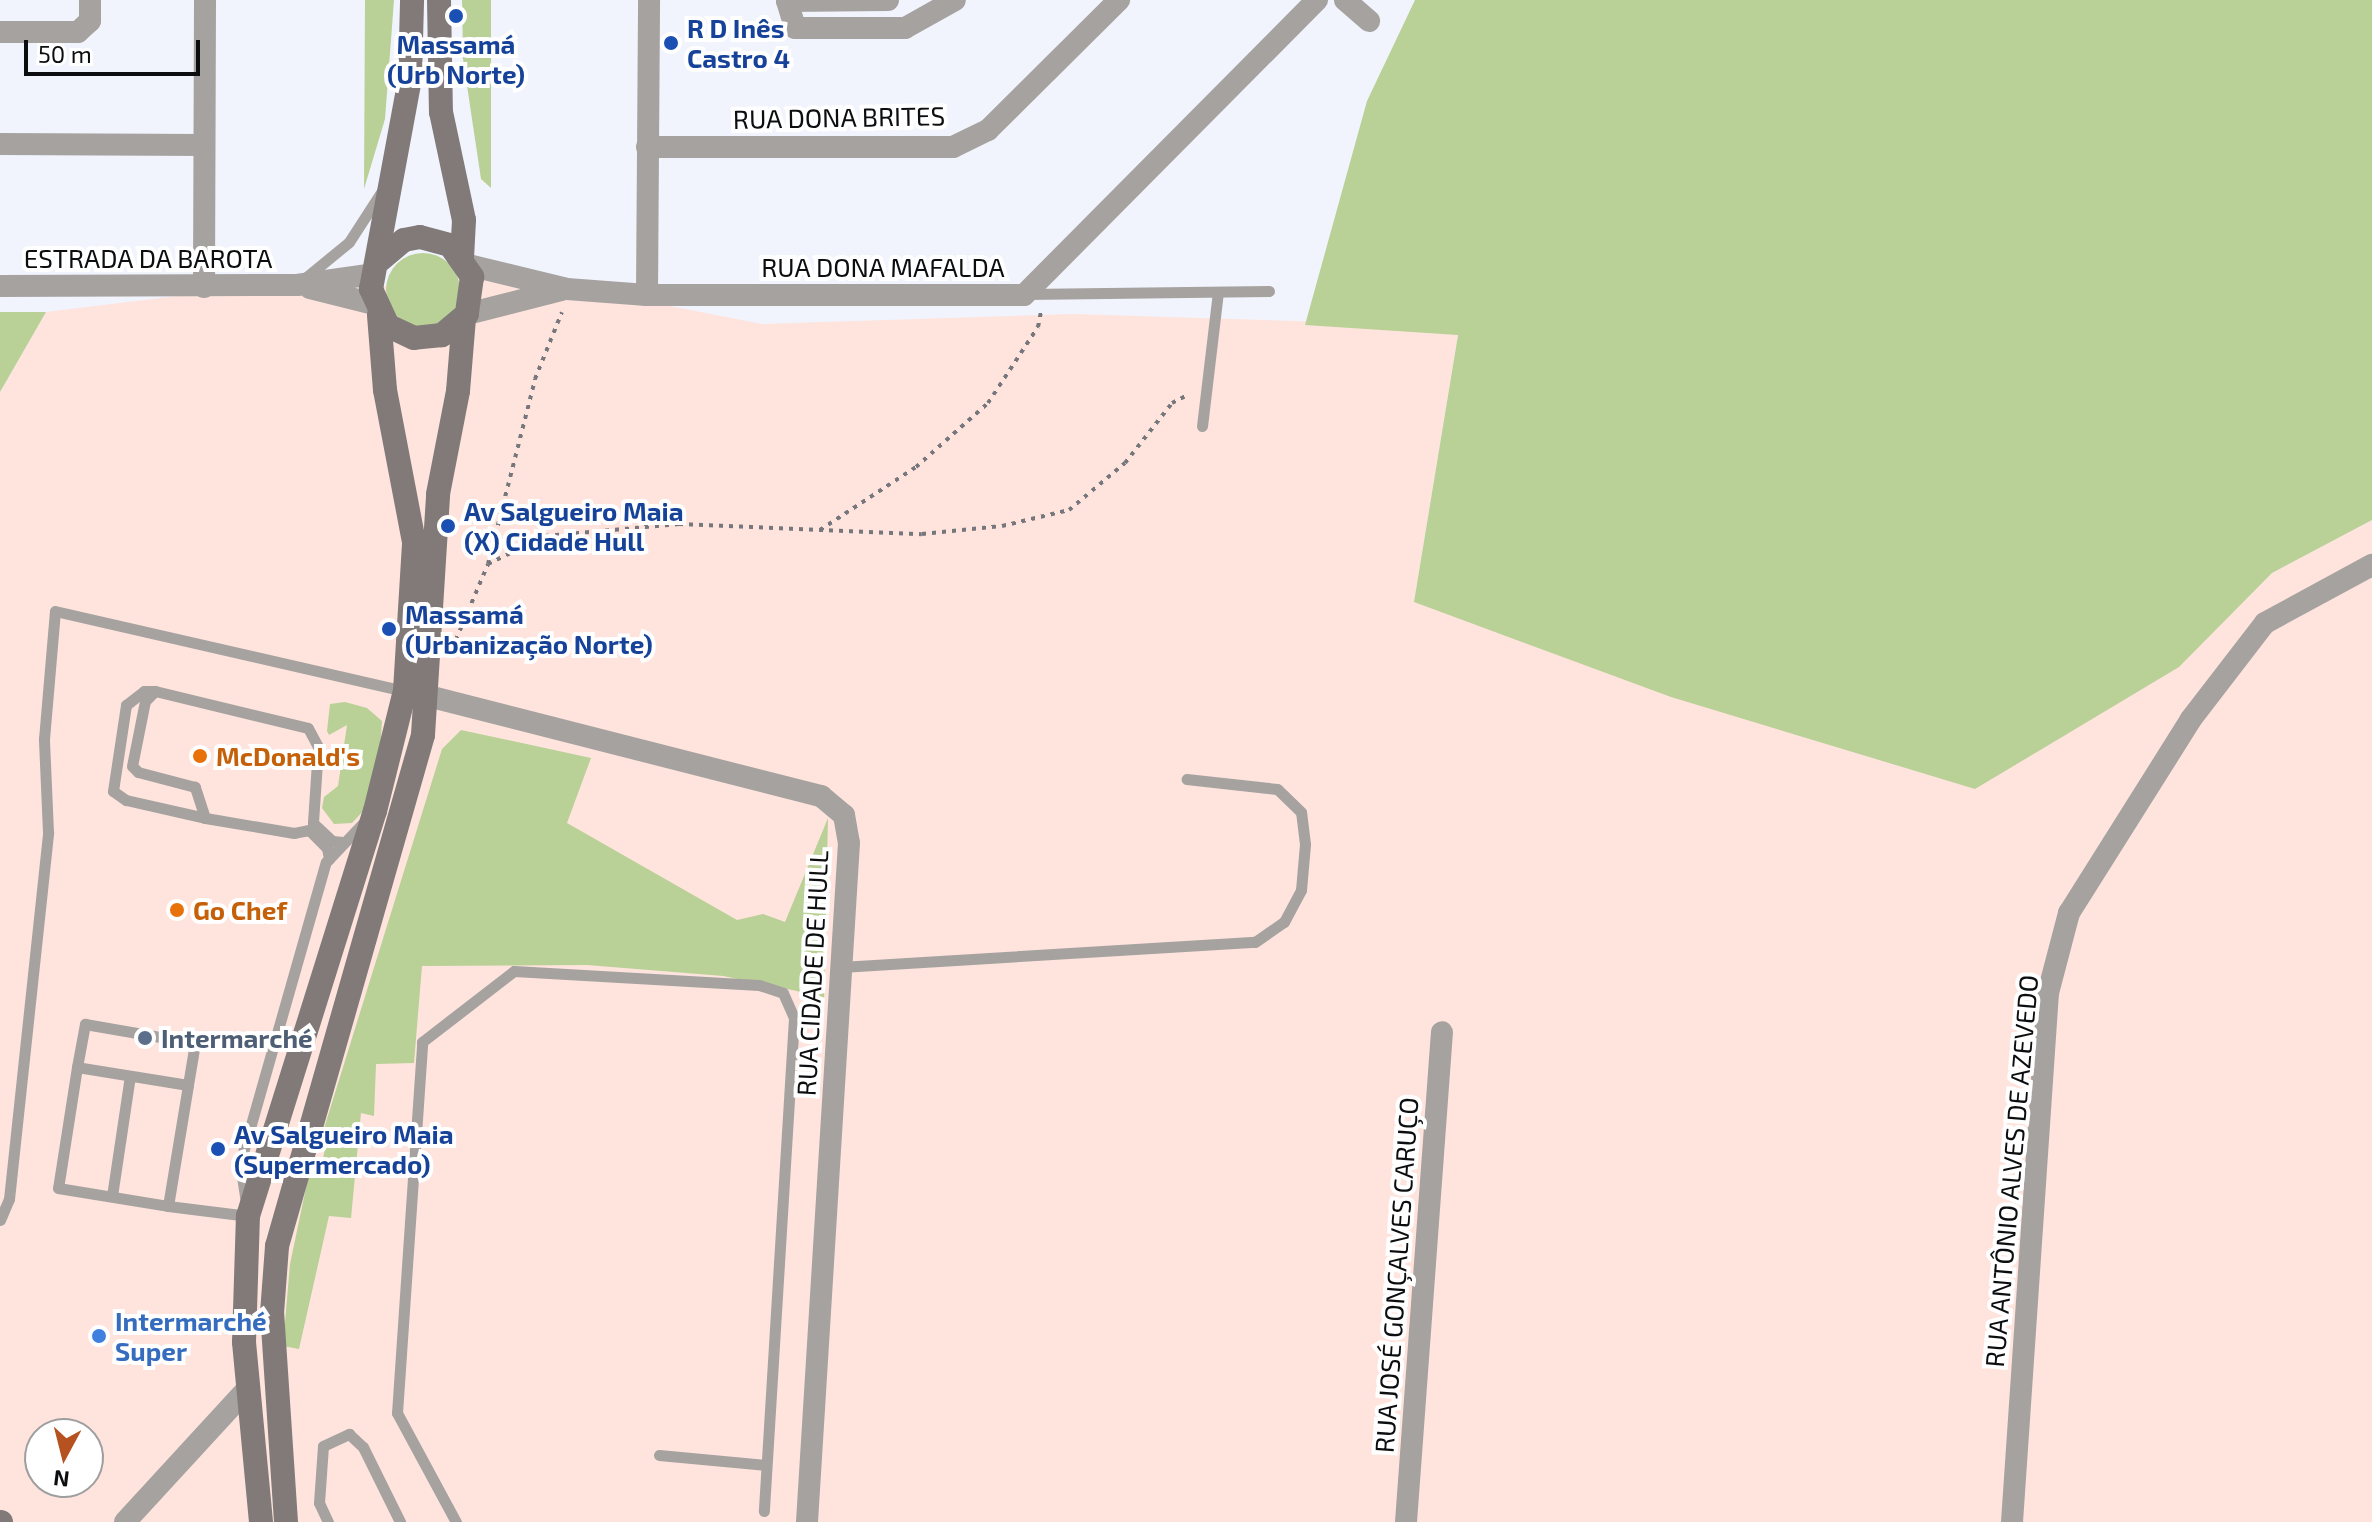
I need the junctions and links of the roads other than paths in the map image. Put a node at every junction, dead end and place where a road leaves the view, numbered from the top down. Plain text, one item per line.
1 (90, 0) edge
2 (205, 0) edge
3 (412, 0) edge
4 (439, 0) edge
5 (649, 0) edge
6 (888, 0) edge
7 (955, 0) edge
8 (1119, 0) edge
9 (1317, 0) edge
10 (1345, 0) edge
11 (1369, 21) dead end
12 (0, 32) edge
13 (0, 144) edge
14 (204, 145) junction
15 (647, 147) junction
16 (388, 180) junction
17 (465, 260) junction
18 (376, 267) junction
19 (297, 285) junction
20 (0, 286) edge
21 (204, 287) junction
22 (1269, 291) dead end
23 (1218, 292) junction
24 (567, 294) junction
25 (647, 295) junction
26 (1033, 298) junction
27 (377, 310) junction
28 (465, 316) junction
29 (1202, 426) dead end
30 (2372, 565) edge
31 (155, 691) junction
32 (417, 693) junction
33 (1187, 779) dead end
34 (375, 811) junction
35 (205, 818) junction
36 (343, 842) junction
37 (329, 859) junction
38 (841, 967) junction
39 (1442, 1032) dead end
40 (77, 1067) junction
41 (130, 1076) junction
42 (188, 1085) junction
43 (112, 1196) junction
44 (168, 1206) junction
45 (248, 1216) junction
46 (0, 1220) edge
47 (249, 1387) junction
48 (659, 1455) dead end
49 (766, 1465) junction
50 (764, 1511) dead end
51 (260, 1521) edge
52 (125, 1522) edge
53 (286, 1522) edge
54 (328, 1522) edge
55 (400, 1522) edge
56 (456, 1522) edge
57 (807, 1522) edge
58 (1406, 1522) edge
59 (2012, 1522) edge

1 - 12 street
2 - 14 street
3 - 16 street
4 - 17 street
5 - 15 street
6 - 7 street
8 - 15 street, RUA DONA BRITES
9 - 26 street, RUA DONA MAFALDA
10 - 11 street
13 - 14 street
14 - 21 street
15 - 25 street
16 - 18 street
16 - 19 lane, ESTRADA DA BAROTA
17 - 18 street
17 - 24 street, RUA DONA MAFALDA
17 - 28 street
18 - 19 street, ESTRADA DA BAROTA
18 - 27 street
19 - 21 street, ESTRADA DA BAROTA
19 - 27 street, ESTRADA DA BAROTA
20 - 21 street, ESTRADA DA BAROTA
22 - 23 lane
23 - 26 lane
23 - 29 lane
24 - 25 street, RUA DONA MAFALDA
24 - 28 street, RUA DONA MAFALDA
25 - 26 street, RUA DONA MAFALDA
27 - 28 street
27 - 32 street
28 - 32 street
30 - 59 street, RUA ANTÔNIO ALVES DE AZEVEDO
31 - 35 lane
31 - 35 lane
31 - 36 lane
32 - 34 street
32 - 38 street, RUA CIDADE DE HULL
32 - 46 lane
32 - 53 street
33 - 38 lane
34 - 36 lane
34 - 45 street
35 - 37 lane
36 - 37 lane
37 - 45 lane
38 - 57 street, RUA CIDADE DE HULL
39 - 58 street, RUA JOSÉ GONÇALVES CARUÇO
40 - 41 lane
40 - 42 lane
40 - 43 lane
41 - 42 lane
41 - 43 lane
42 - 44 lane
43 - 44 lane
44 - 45 lane
45 - 47 street
47 - 51 street
47 - 52 street
48 - 49 lane
49 - 50 lane
49 - 56 lane
54 - 55 lane

